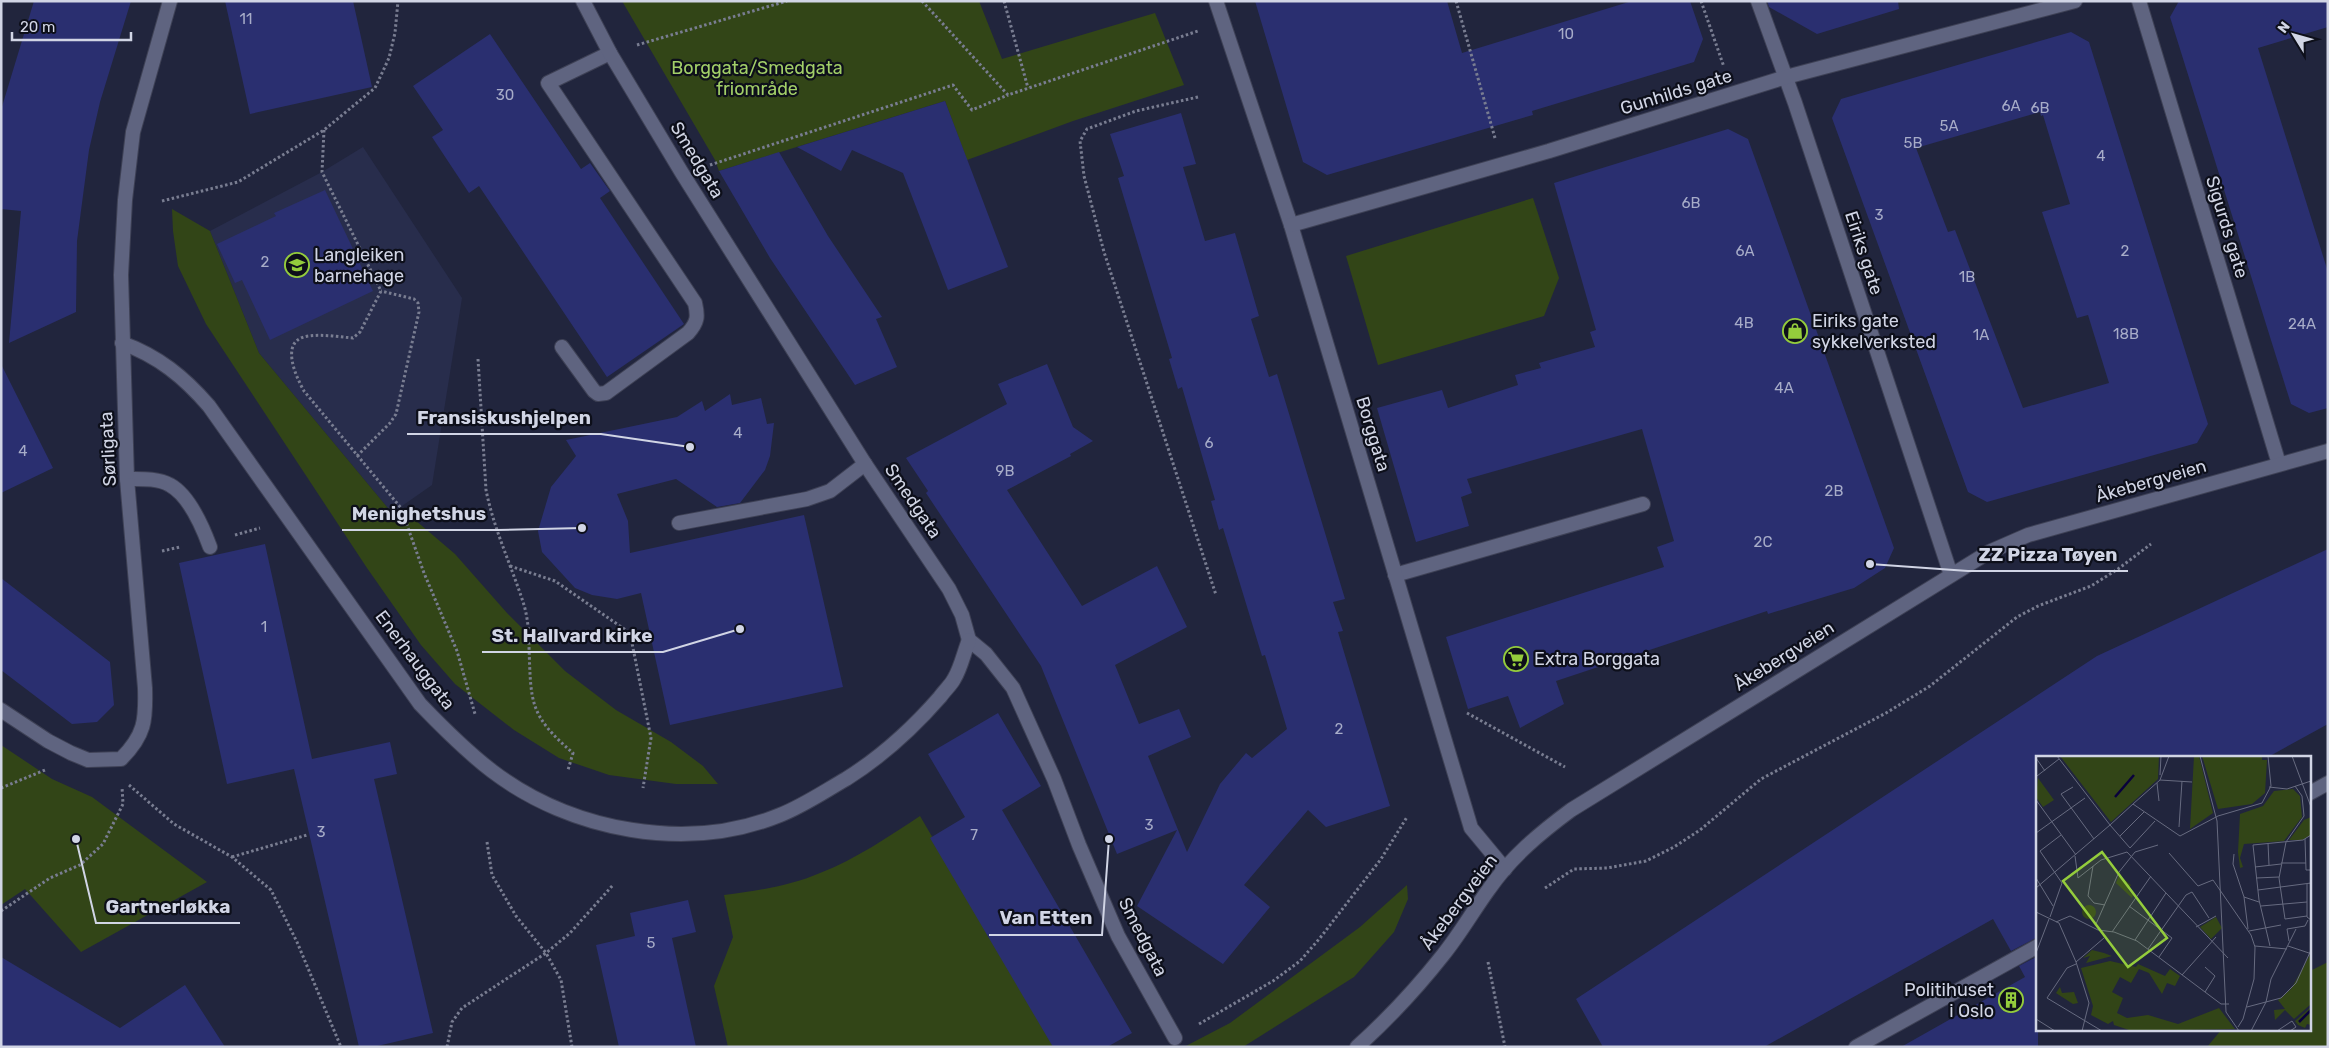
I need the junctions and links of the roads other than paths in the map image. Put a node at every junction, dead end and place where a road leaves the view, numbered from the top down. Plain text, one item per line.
1 (170, 1) edge
2 (583, 1) edge
3 (1216, 1) edge
4 (1758, 1) edge
5 (2075, 1) edge
6 (2139, 1) edge
7 (610, 54) junction
8 (1786, 77) junction
9 (1291, 225) junction
10 (122, 343) junction
11 (562, 347) dead end
12 (2328, 451) edge
13 (865, 464) junction
14 (2279, 464) junction
15 (128, 479) junction
16 (1643, 504) dead end
17 (679, 523) dead end
18 (210, 547) dead end
19 (1395, 575) junction
20 (1951, 575) junction
21 (969, 640) junction
22 (1, 710) edge
23 (2328, 783) edge
24 (2312, 792) edge
25 (1505, 869) junction
26 (2036, 947) edge
27 (1175, 1038) road end
28 (1357, 1047) edge
29 (1856, 1047) edge

1 - 10 street, Sørligata
2 - 7 street, Smedgata
3 - 9 street, Borggata
4 - 8 street, Eiriks gate
5 - 8 street, Gunhilds gate
6 - 14 street, Sigurds gate
7 - 11 street
7 - 13 street, Smedgata
8 - 9 street, Gunhilds gate
8 - 20 street, Eiriks gate
9 - 19 street, Borggata
10 - 15 street, Sørligata
10 - 21 street, Enerhauggata
12 - 14 street, Åkebergveien
13 - 17 street
13 - 21 street, Smedgata
14 - 20 street, Åkebergveien
15 - 18 street
15 - 22 street, Sørligata
16 - 19 street
19 - 25 street, Borggata
20 - 25 street, Åkebergveien
21 - 27 street, Smedgata
23 - 24 street
25 - 28 street, Åkebergveien
26 - 29 street

